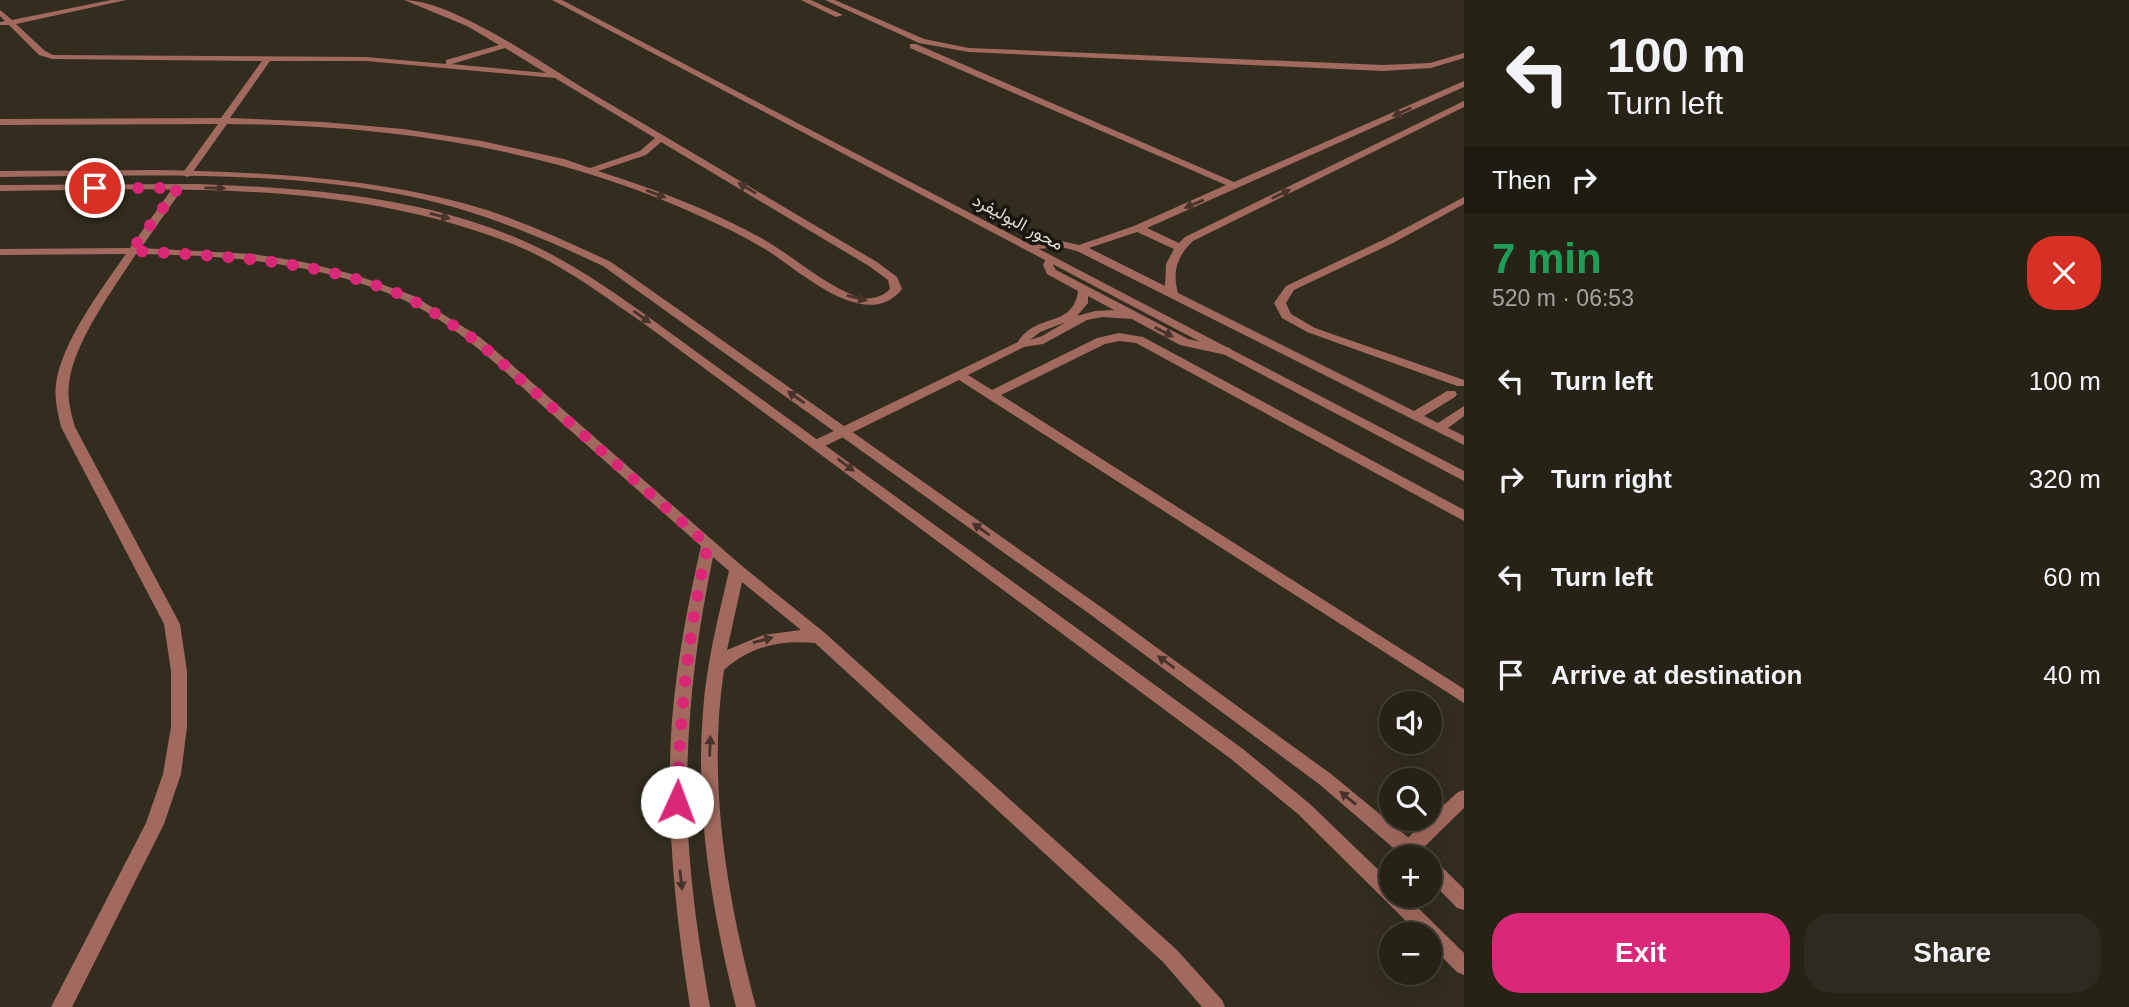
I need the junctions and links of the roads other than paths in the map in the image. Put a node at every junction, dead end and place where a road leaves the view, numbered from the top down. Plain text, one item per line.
1 (122, 0) edge
2 (408, 0) edge
3 (556, 0) edge
4 (805, 0) edge
5 (829, 0) edge
6 (0, 12) edge
7 (5, 24) edge
8 (506, 45) junction
9 (1464, 55) edge
10 (269, 57) junction
11 (441, 64) junction
12 (558, 76) junction
13 (1464, 83) edge
14 (1464, 104) edge
15 (0, 121) edge
16 (223, 121) junction
17 (661, 137) junction
18 (592, 169) junction
19 (0, 174) edge
20 (78, 174) junction
21 (187, 174) junction
22 (1237, 186) junction
23 (0, 188) edge
24 (67, 188) junction
25 (178, 188) junction
26 (1464, 200) edge
27 (1138, 228) junction
28 (1030, 248) junction
29 (1080, 248) junction
30 (1180, 248) junction
31 (131, 251) junction
32 (0, 252) edge
33 (1051, 259) junction
34 (1083, 290) junction
35 (1173, 295) junction
36 (1134, 316) junction
37 (1052, 330) junction
38 (1226, 351) junction
39 (960, 375) junction
40 (1456, 387) edge
41 (992, 395) junction
42 (1464, 402) edge
43 (1464, 410) edge
44 (1415, 416) junction
45 (1439, 428) junction
46 (843, 431) junction
47 (1464, 441) edge
48 (818, 444) junction
49 (1464, 477) edge
50 (1464, 516) edge
51 (708, 545) junction
52 (737, 570) junction
53 (819, 637) junction
54 (716, 668) junction
55 (1464, 697) edge
56 (1464, 797) edge
57 (1405, 845) edge
58 (1422, 845) edge
59 (1442, 880) edge
60 (1379, 882) edge
61 (1464, 902) edge
62 (1405, 908) edge
63 (1464, 966) edge
64 (61, 1007) edge
65 (700, 1007) edge
66 (746, 1007) edge
67 (1215, 1007) edge

1 - 7 street
2 - 8 street
3 - 28 street, محور البوليفرد
4 - 22 street
5 - 9 street
6 - 7 street
7 - 10 street
8 - 11 street
8 - 12 street
10 - 11 street
10 - 16 street
11 - 12 street
12 - 17 street
13 -> 22 street
30 -> 14 street
15 - 16 street
16 - 18 street
16 - 21 street
17 - 18 street
18 -> 17 street
19 - 20 street
20 - 21 street
20 - 24 street
46 -> 21 street
22 -> 27 street
23 - 24 street
24 - 25 street
25 - 31 street
25 -> 48 street
26 - 40 street
27 - 29 street
27 - 30 street
28 - 29 street
28 - 33 street, محور البوليفرد
29 - 35 street
30 - 35 street
31 - 32 street
31 - 51 street
31 - 64 street
33 - 34 street
33 - 38 street, محور البوليفرد
34 - 36 street
34 - 37 street
35 - 44 street
36 - 37 street
36 -> 38 street
37 - 39 street
38 - 49 street, محور البوليفرد
39 - 41 street
39 - 46 street
40 - 42 street
40 - 44 street
41 - 50 street
41 - 55 street
43 - 45 street
44 - 45 street
45 - 47 street
46 - 48 street
57 -> 46 street
48 -> 60 street
51 - 52 street
51 -> 65 street
52 - 53 street
52 - 54 street
54 -> 53 street
53 - 67 street
66 -> 54 street
56 - 58 street
59 - 61 street
62 - 63 street

